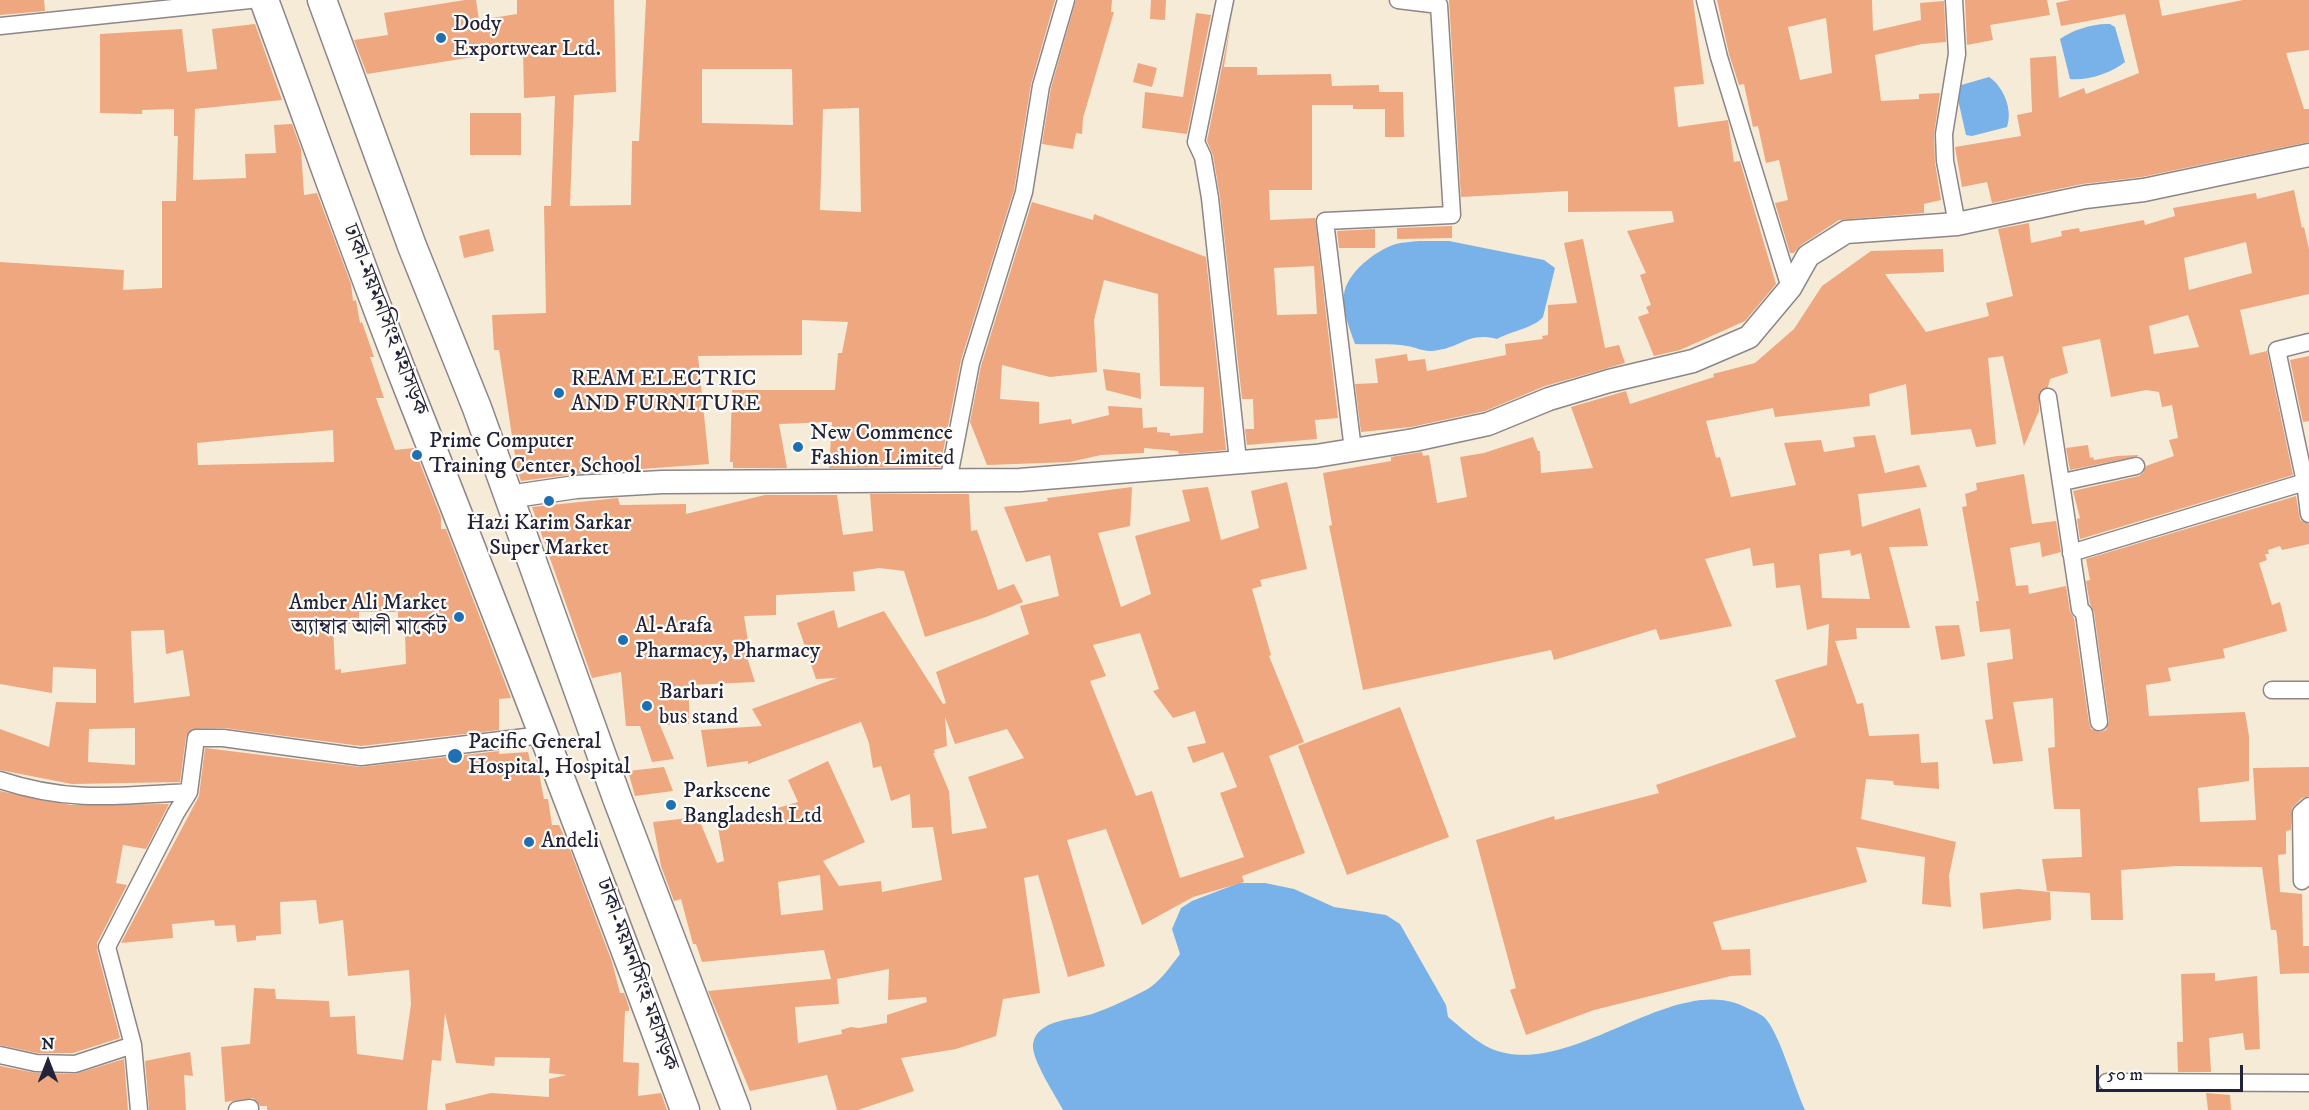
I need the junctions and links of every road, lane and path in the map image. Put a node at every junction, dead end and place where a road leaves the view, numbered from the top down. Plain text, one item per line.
1 (250, 0) edge
2 (264, 0) edge
3 (322, 0) edge
4 (1066, 0) edge
5 (1225, 0) edge
6 (1398, 0) edge
7 (1706, 0) edge
8 (1954, 0) edge
9 (0, 27) edge
10 (2309, 155) edge
11 (1957, 224) junction
12 (1790, 288) junction
13 (2309, 342) edge
14 (2048, 397) dead end
15 (1353, 450) junction
16 (1238, 461) junction
17 (2136, 466) dead end
18 (948, 482) junction
19 (2063, 482) junction
20 (2305, 482) junction
21 (508, 497) junction
22 (2309, 513) edge
23 (2071, 553) junction
24 (2272, 690) dead end
25 (2309, 690) edge
26 (2099, 722) dead end
27 (542, 735) junction
28 (0, 780) edge
29 (189, 792) junction
30 (2309, 806) edge
31 (2302, 881) dead end
32 (133, 1045) junction
33 (0, 1056) edge
34 (2107, 1082) dead end
35 (2309, 1083) edge
36 (139, 1110) edge
37 (685, 1110) edge
38 (736, 1110) edge

1 - 9 street
2 - 27 highway, ঢাকা-ময়মনসিংহ মহাসড়ক
3 - 21 highway, ঢাকা-ময়মনসিংহ মহাসড়ক
4 - 18 street
5 - 16 street
6 - 15 street
7 - 12 street
8 - 11 street
10 - 11 street
11 - 12 street
12 - 15 street
13 - 20 street
14 - 19 street
15 - 16 street
16 - 18 street
17 - 19 street
18 - 21 street
19 - 23 street
20 - 22 street
20 - 23 street
21 - 38 highway, ঢাকা-ময়মনসিংহ মহাসড়ক
23 - 26 street
24 - 25 street
27 - 29 street
27 - 37 highway, ঢাকা-ময়মনসিংহ মহাসড়ক
28 - 29 street
29 - 32 street
30 - 31 street
32 - 33 street
32 - 36 street
34 - 35 street

